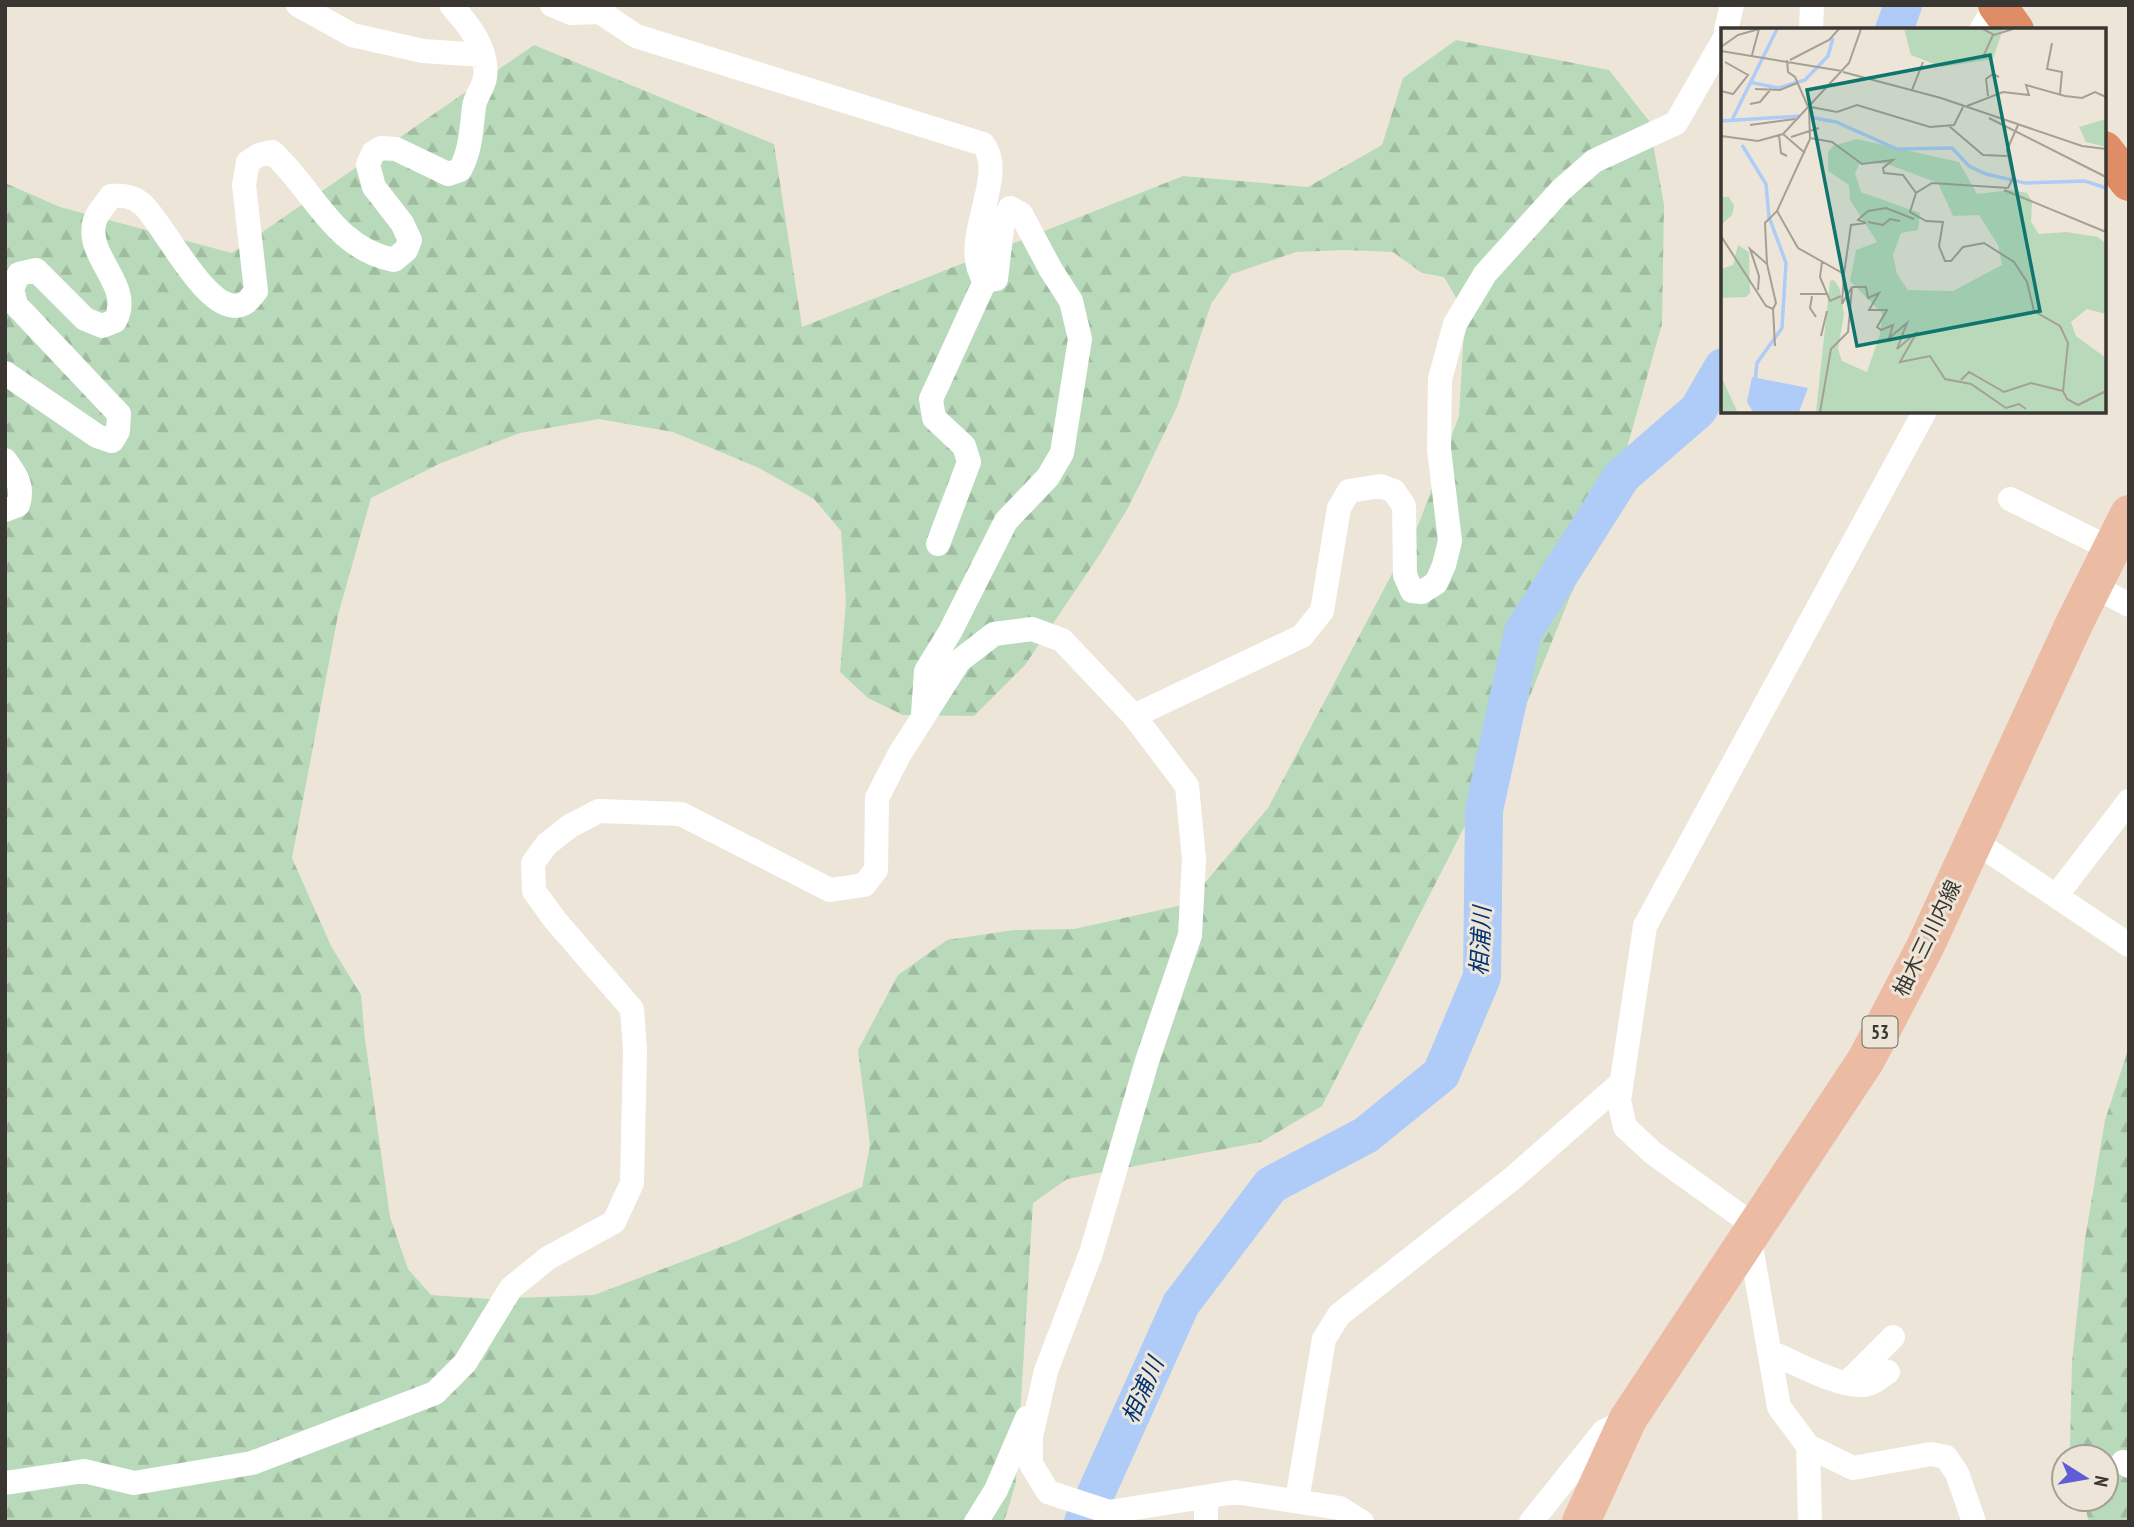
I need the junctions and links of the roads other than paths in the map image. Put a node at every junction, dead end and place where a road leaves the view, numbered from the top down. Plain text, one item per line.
1 (298, 5) edge
2 (451, 5) edge
3 (552, 5) edge
4 (1732, 5) edge
5 (1812, 5) edge
6 (1996, 5) edge
7 (603, 9) edge
8 (1727, 28) edge
9 (1811, 28) edge
10 (1982, 28) edge
11 (2013, 28) edge
12 (1721, 44) edge
13 (482, 55) junction
14 (2106, 152) edge
15 (2129, 183) edge
16 (985, 281) junction
17 (5, 373) edge
18 (1924, 413) edge
19 (5, 460) edge
20 (2010, 499) dead end
21 (5, 510) edge
22 (2129, 514) edge
23 (938, 544) dead end
24 (2111, 549) junction
25 (2093, 586) junction
26 (2129, 605) edge
27 (923, 716) junction
28 (1134, 716) junction
29 (2129, 801) edge
30 (1974, 842) junction
31 (2056, 896) junction
32 (2129, 945) edge
33 (1621, 1083) junction
34 (1752, 1231) junction
35 (1893, 1337) dead end
36 (1770, 1352) junction
37 (1888, 1371) dead end
38 (1847, 1383) junction
39 (1039, 1400) junction
40 (1628, 1419) junction
41 (1808, 1446) junction
42 (5, 1483) edge
43 (1206, 1497) junction
44 (1297, 1501) junction
45 (975, 1522) edge
46 (1206, 1522) edge
47 (1362, 1522) edge
48 (1531, 1522) edge
49 (1581, 1522) edge
50 (1810, 1522) edge
51 (1974, 1522) edge

1 - 13 street
2 - 13 street
3 - 7 street
4 - 8 street
5 - 9 street
6 - 10 street
6 - 11 highway
7 - 16 street
12 - 28 street
13 - 17 street
14 - 15 highway
16 - 23 street
16 - 27 street
18 - 33 street
19 - 21 street
20 - 24 street
22 - 24 main road, 柚木三川内線 / 53
24 - 25 main road, 柚木三川内線 / 53
25 - 26 street
25 - 30 main road, 柚木三川内線 / 53
27 - 28 street
27 - 42 street
28 - 39 street
29 - 31 street
30 - 31 street
30 - 34 main road, 柚木三川内線 / 53
31 - 32 street
33 - 34 street
33 - 44 street
34 - 36 street
34 - 40 main road, 柚木三川内線 / 53
35 - 38 street
36 - 38 street
36 - 41 street
37 - 38 street
39 - 43 street
39 - 45 street
40 - 48 street
40 - 49 main road, 柚木三川内線 / 53
41 - 50 street
41 - 51 street
43 - 44 street
43 - 46 street
44 - 47 street

